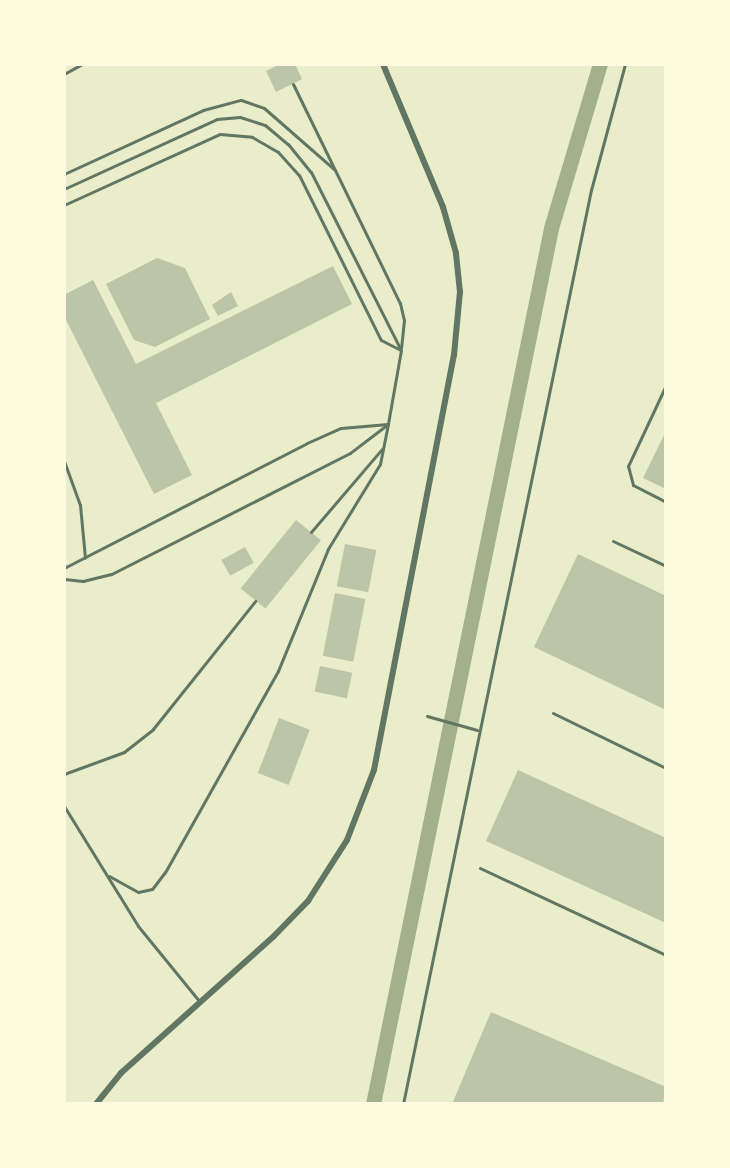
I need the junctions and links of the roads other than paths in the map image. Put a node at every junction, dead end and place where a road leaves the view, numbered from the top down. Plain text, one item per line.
1 (82, 64) edge
2 (383, 64) edge
3 (625, 64) edge
4 (64, 74) edge
5 (293, 84) dead end
6 (335, 170) junction
7 (64, 174) edge
8 (64, 189) edge
9 (64, 205) edge
10 (400, 350) junction
11 (666, 385) edge
12 (388, 424) junction
13 (384, 447) junction
14 (64, 461) edge
15 (666, 502) edge
16 (311, 532) dead end
17 (613, 541) dead end
18 (85, 558) junction
19 (666, 566) edge
20 (64, 568) edge
21 (64, 579) edge
22 (255, 601) dead end
23 (553, 713) dead end
24 (427, 716) dead end
25 (477, 730) junction
26 (666, 768) edge
27 (64, 774) edge
28 (64, 806) edge
29 (480, 868) dead end
30 (109, 876) junction
31 (666, 955) edge
32 (200, 1002) junction
33 (96, 1104) edge
34 (403, 1104) edge

1 - 4 lane
2 - 32 street
3 - 25 lane
5 - 6 lane
6 - 7 lane
6 - 10 lane
8 - 10 lane
9 - 10 lane
10 - 12 lane
11 - 15 lane
12 - 13 lane
12 - 18 lane
12 - 21 lane
13 - 16 lane
13 - 30 lane
14 - 18 lane
17 - 19 lane
18 - 20 lane
22 - 27 lane
23 - 26 lane
24 - 25 lane
25 - 34 lane
28 - 30 lane
29 - 31 lane
30 - 32 lane
32 - 33 street

